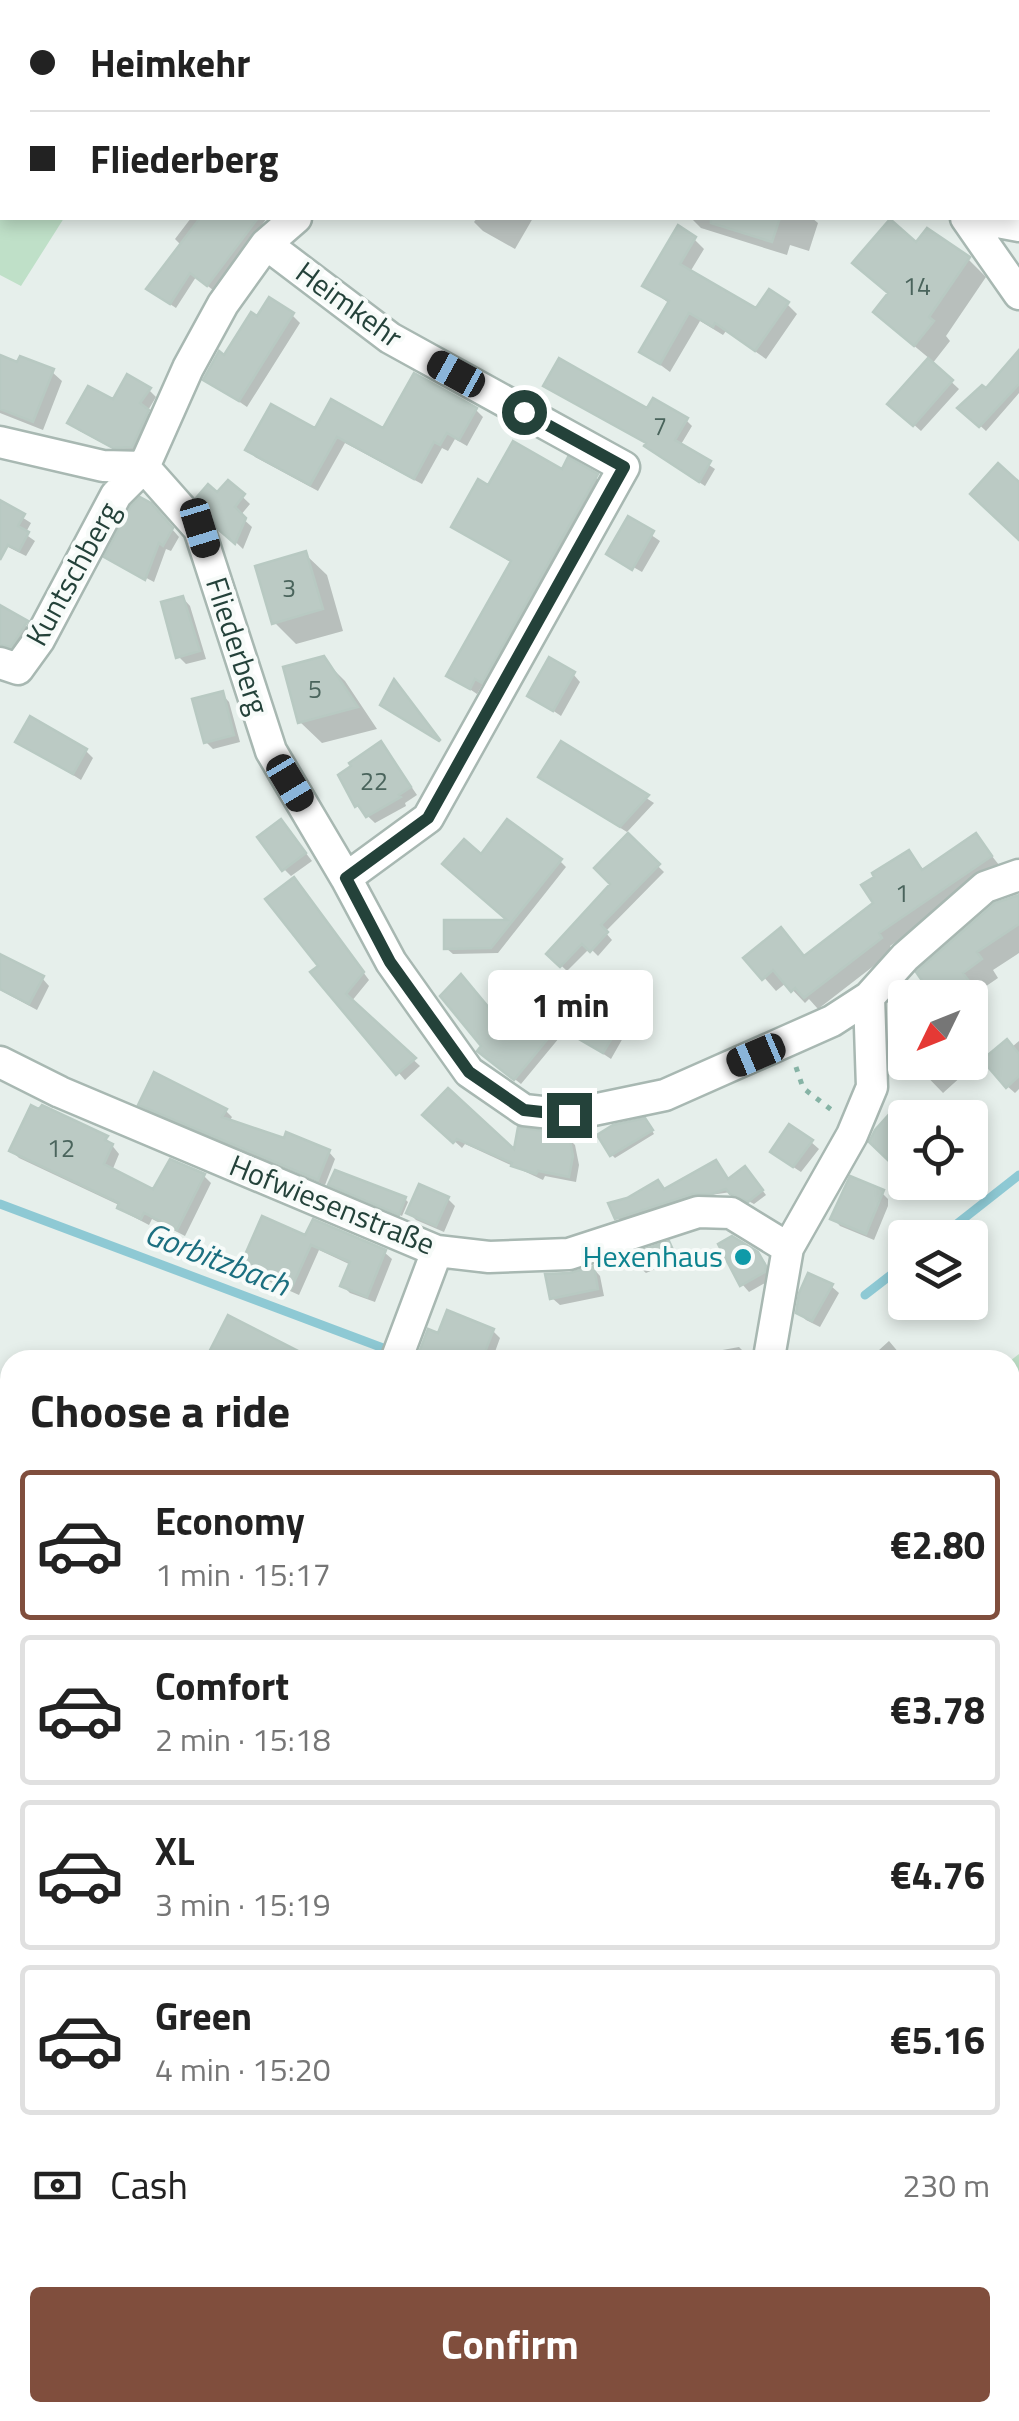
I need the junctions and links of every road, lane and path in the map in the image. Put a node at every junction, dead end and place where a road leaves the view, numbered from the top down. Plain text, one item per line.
1 (294, 220) edge
2 (967, 220) edge
3 (987, 220) edge
4 (1019, 226) edge
5 (266, 244) junction
6 (1019, 294) edge
7 (0, 442) edge
8 (144, 467) junction
9 (0, 663) edge
10 (1019, 875) edge
11 (346, 878) junction
12 (869, 997) junction
13 (786, 1042) junction
14 (0, 1062) edge
15 (834, 1112) dead end
16 (788, 1248) junction
17 (436, 1250) junction
18 (400, 1349) edge
19 (770, 1350) edge

1 - 5 street
2 - 6 street
3 - 4 street
5 - 8 street
5 - 11 street, Heimkehr
7 - 8 street
8 - 9 street, Kuntschberg
8 - 11 street, Fliederberg
10 - 12 street, Fliederberg
11 - 13 street, Fliederberg
12 - 13 street, Fliederberg
12 - 16 street
13 - 15 path
14 - 17 street, Hofwiesenstraße
16 - 17 street, Hofwiesenstraße
16 - 19 street
17 - 18 street

